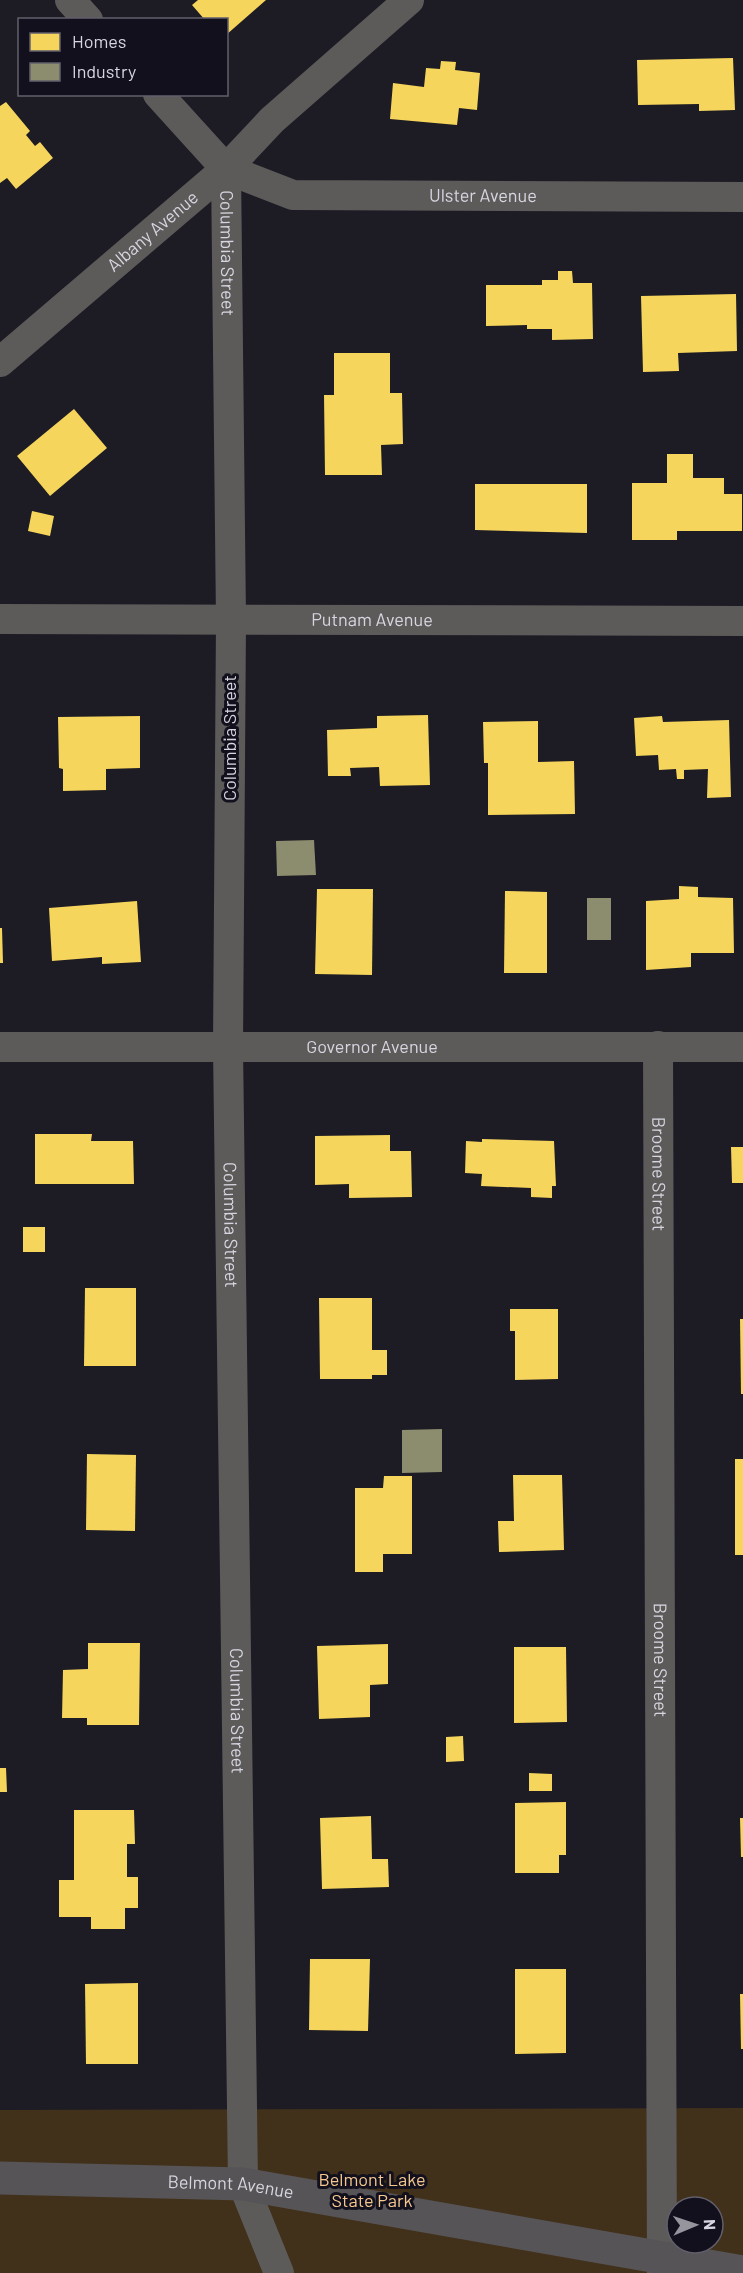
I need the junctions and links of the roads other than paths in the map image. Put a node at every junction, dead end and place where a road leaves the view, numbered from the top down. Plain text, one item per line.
1 (70, 0) edge
2 (409, 0) edge
3 (86, 18) edge
4 (160, 96) edge
5 (226, 169) junction
6 (743, 197) edge
7 (0, 362) edge
8 (0, 619) edge
9 (231, 620) junction
10 (743, 621) edge
11 (658, 1046) junction
12 (0, 1047) edge
13 (228, 1047) junction
14 (743, 1047) edge
15 (0, 2178) edge
16 (243, 2184) junction
17 (662, 2265) edge
18 (743, 2272) edge
19 (279, 2273) edge

1 - 3 street
2 - 5 street, Albany Avenue
4 - 5 street
5 - 6 street, Ulster Avenue
5 - 7 street, Albany Avenue
5 - 9 street, Columbia Street
8 - 9 street, Putnam Avenue
9 - 10 street, Putnam Avenue
9 - 13 street, Columbia Street
11 - 13 street, Governor Avenue
11 - 14 street, Governor Avenue
11 - 17 street, Broome Street
12 - 13 street, Governor Avenue
13 - 16 street, Columbia Street
15 - 16 street, Belmont Avenue
16 - 17 street, Belmont Avenue
16 - 19 street, Columbia Street
17 - 18 street, Belmont Avenue

